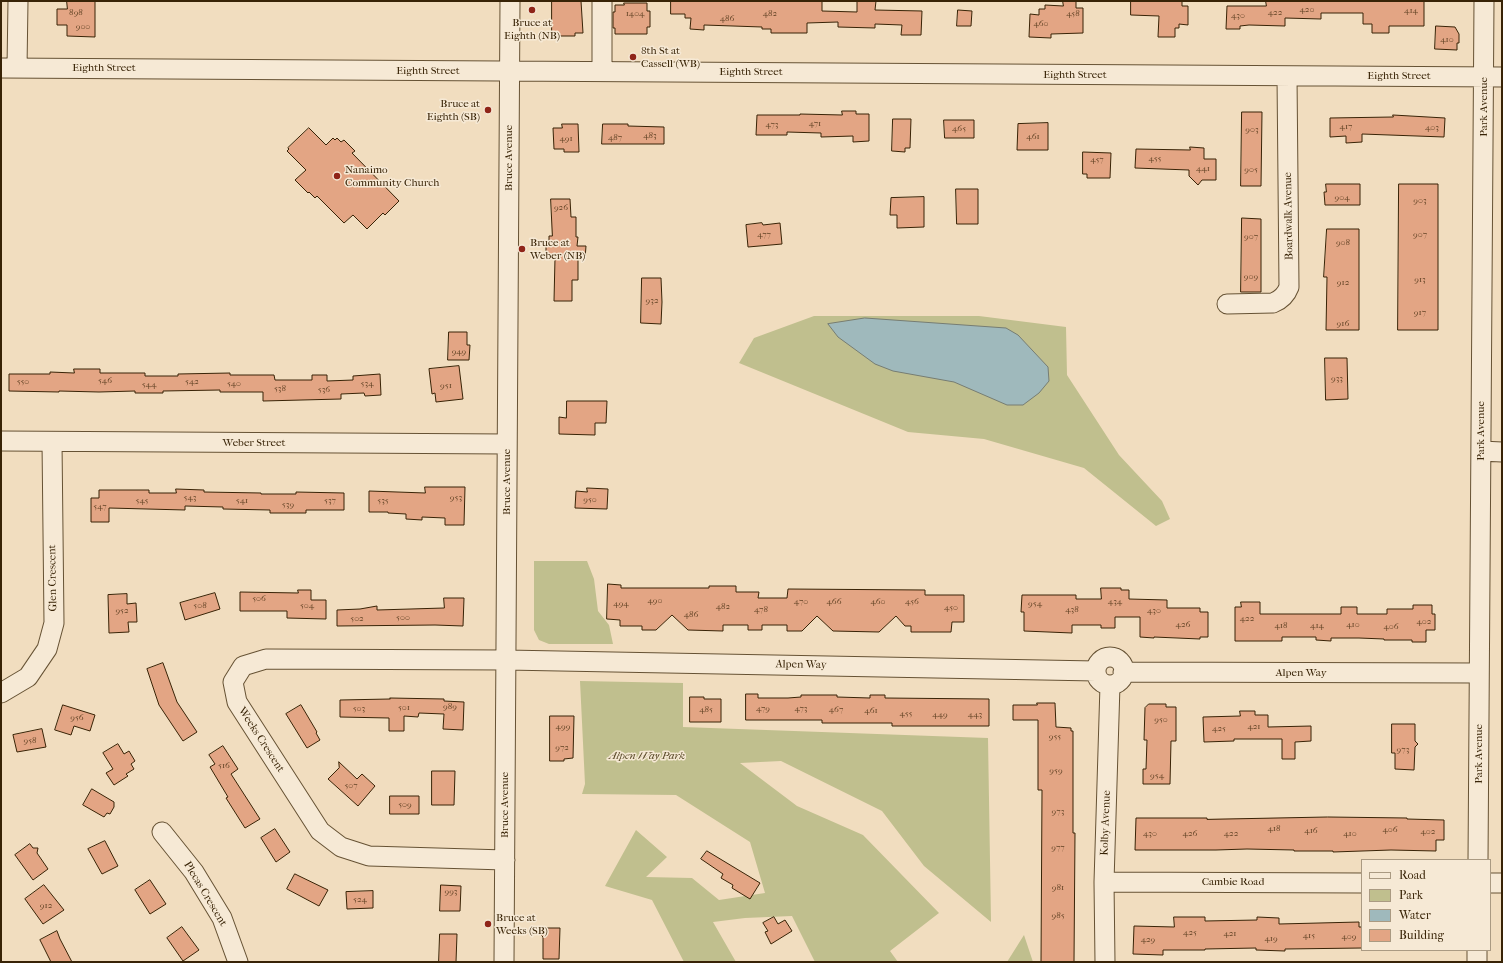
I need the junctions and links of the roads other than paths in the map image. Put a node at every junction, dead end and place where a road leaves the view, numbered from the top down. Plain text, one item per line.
1 (18, 1) edge
2 (510, 1) edge
3 (602, 1) edge
4 (1484, 1) edge
5 (9, 68) edge
6 (509, 71) junction
7 (602, 71) junction
8 (1287, 76) junction
9 (1493, 77) edge
10 (1227, 304) dead end
11 (1, 442) edge
12 (52, 442) junction
13 (507, 444) junction
14 (1481, 452) junction
15 (1502, 452) edge
16 (506, 660) junction
17 (1096, 671) junction
18 (1479, 673) junction
19 (1117, 679) junction
20 (1, 694) edge
21 (162, 832) dead end
22 (1478, 859) edge
23 (505, 860) junction
24 (1104, 882) junction
25 (1361, 883) edge
26 (1491, 883) edge
27 (1502, 883) edge
28 (1477, 951) edge
29 (238, 962) edge
30 (504, 962) edge
31 (1105, 962) edge
32 (1477, 962) edge

1 - 5 street
2 - 6 street, Bruce Avenue
3 - 7 street
4 - 9 street, Park Avenue
5 - 6 street, Eighth Street
6 - 7 street, Eighth Street
6 - 13 street, Bruce Avenue
7 - 8 street, Eighth Street
8 - 9 street, Eighth Street
8 - 10 street, Boardwalk Avenue
9 - 14 street, Park Avenue
11 - 12 street, Weber Street
12 - 13 street, Weber Street
12 - 20 street, Glen Crescent
13 - 16 street, Bruce Avenue
14 - 15 street
14 - 18 street, Park Avenue
16 - 17 street, Alpen Way
16 - 23 street, Bruce Avenue
16 - 23 street, Weeks Crescent
17 - 19 street
17 - 19 street
18 - 19 street, Alpen Way
18 - 22 street, Park Avenue
19 - 24 street, Kolby Avenue
21 - 29 street, Plecas Crescent
23 - 30 street, Bruce Avenue
24 - 25 street, Cambie Road
24 - 31 street, Kolby Avenue
26 - 27 street
28 - 32 street

